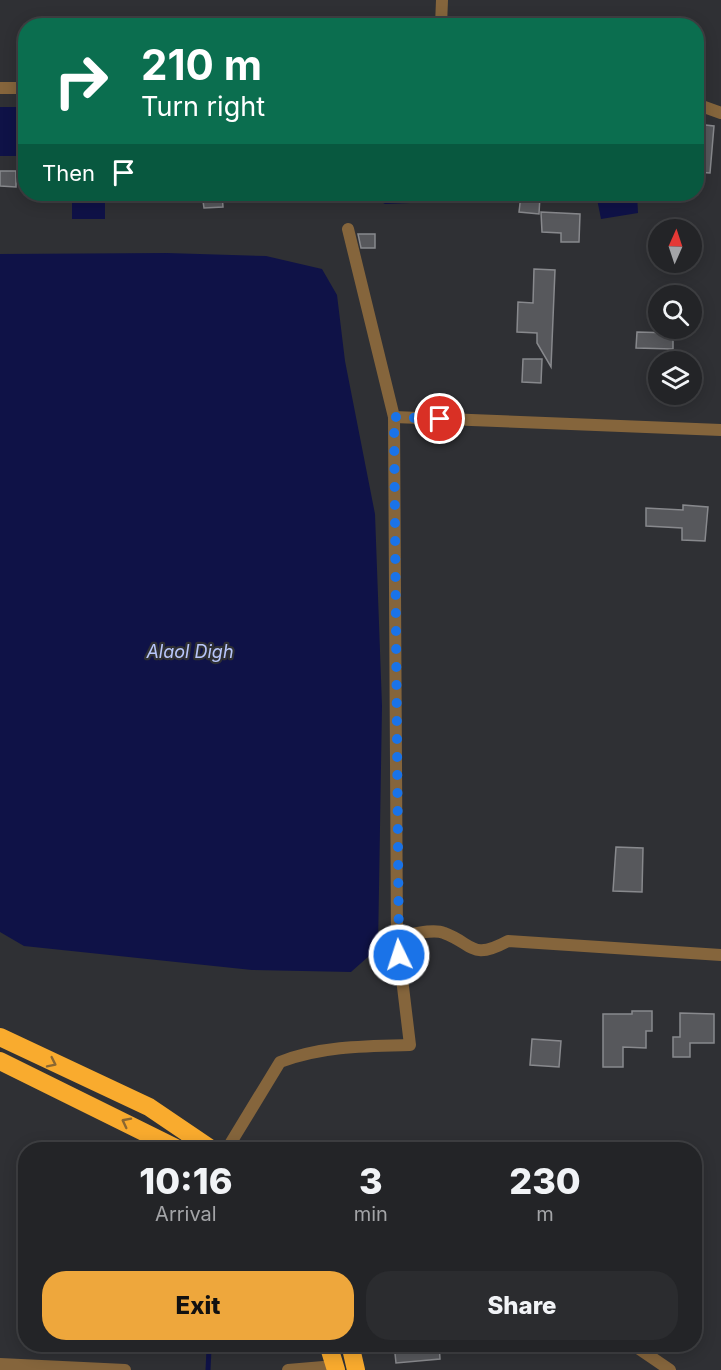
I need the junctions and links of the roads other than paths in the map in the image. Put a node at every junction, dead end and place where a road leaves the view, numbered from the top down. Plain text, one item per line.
1 (442, 0) edge
2 (441, 18) edge
3 (0, 88) edge
4 (18, 88) edge
5 (704, 108) edge
6 (721, 113) edge
7 (348, 229) dead end
8 (394, 417) junction
9 (721, 430) edge
10 (397, 936) junction
11 (721, 955) edge
12 (0, 1037) edge
13 (0, 1061) edge
14 (164, 1142) edge
15 (201, 1142) edge
16 (231, 1142) edge
17 (331, 1352) edge
18 (352, 1352) edge
19 (644, 1352) edge
20 (0, 1364) edge
21 (336, 1368) edge
22 (125, 1370) edge
23 (288, 1370) edge
24 (357, 1370) edge
25 (670, 1370) edge

1 - 2 street
3 - 4 street
5 - 6 street
7 - 8 street
8 - 9 street
8 - 10 street
10 - 11 street
10 - 16 street
12 -> 15 highway
14 -> 13 highway
17 - 21 highway
18 - 24 highway
19 - 25 street
20 - 22 street
21 - 23 street

